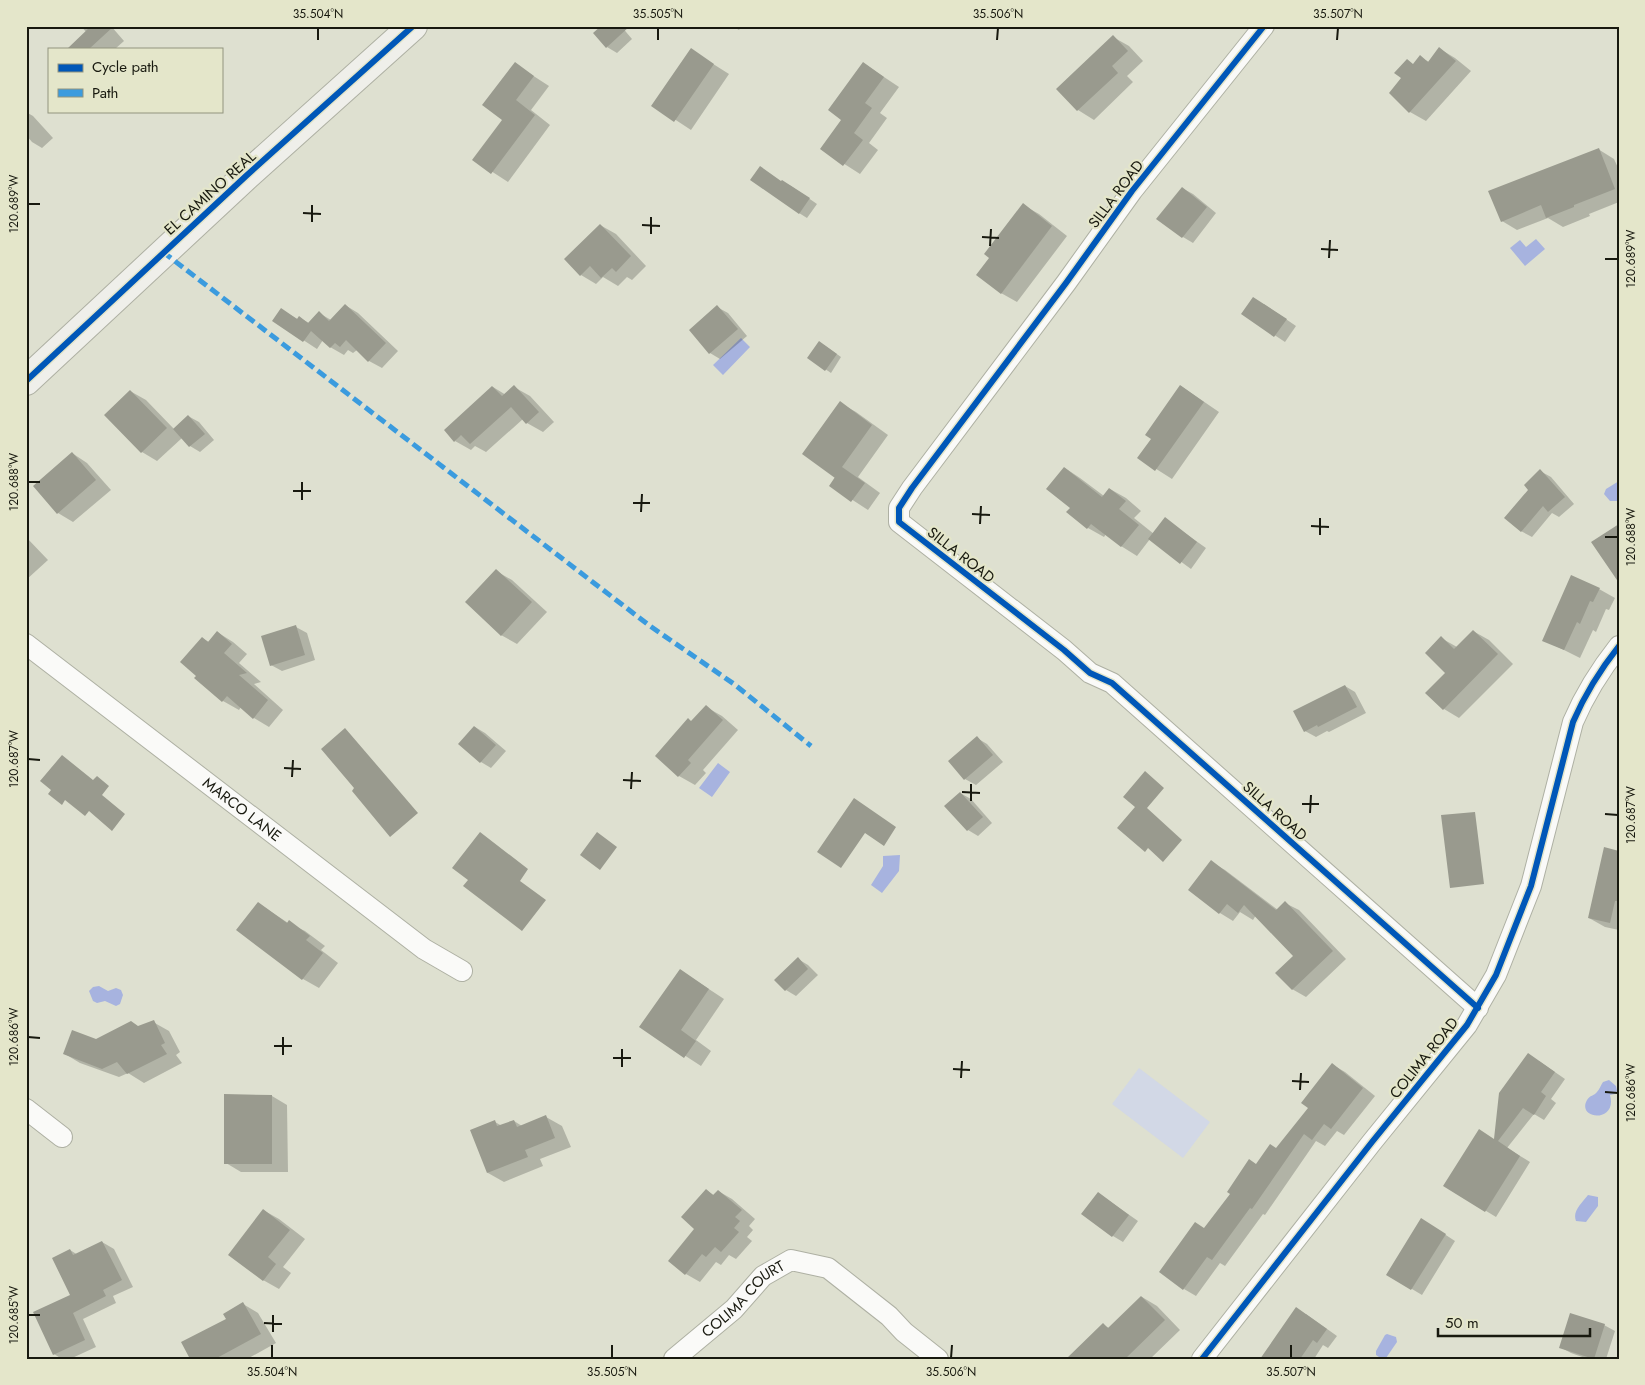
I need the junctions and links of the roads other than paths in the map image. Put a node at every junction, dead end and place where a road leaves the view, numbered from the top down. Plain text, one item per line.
1 (413, 26) edge
2 (1264, 26) edge
3 (26, 381) edge
4 (26, 644) edge
5 (1619, 646) edge
6 (462, 971) dead end
7 (1478, 1008) junction
8 (26, 1109) edge
9 (62, 1137) dead end
10 (674, 1359) edge
11 (938, 1359) edge
12 (1202, 1359) edge

1 - 3 main road, EL CAMINO REAL
2 - 7 street, SILLA ROAD
4 - 6 street, MARCO LANE
5 - 7 street, COLIMA ROAD
7 - 12 street, COLIMA ROAD
8 - 9 street
10 - 11 street, COLIMA COURT

